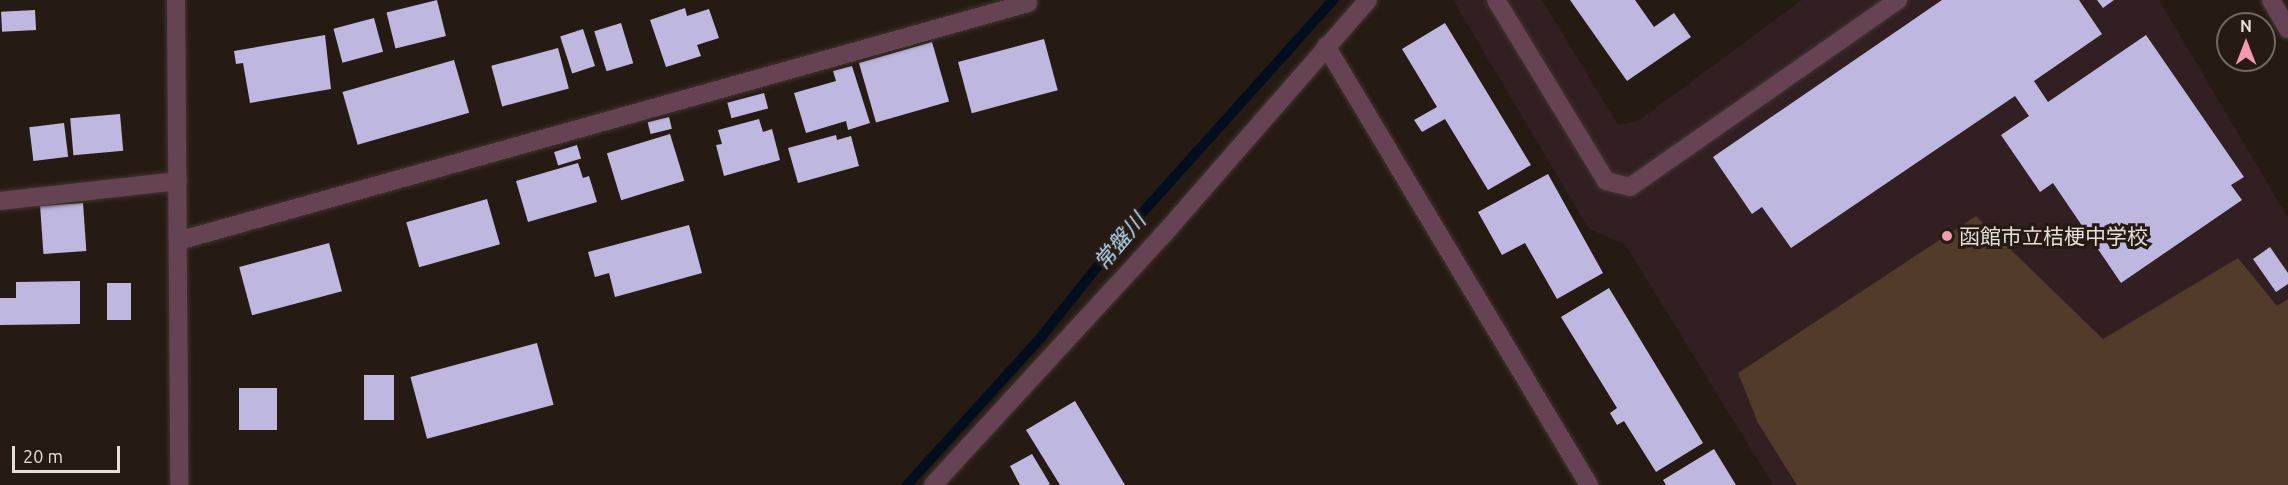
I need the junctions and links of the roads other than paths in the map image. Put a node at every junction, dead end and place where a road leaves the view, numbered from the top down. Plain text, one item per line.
1 (176, 0) edge
2 (1368, 0) edge
3 (1496, 0) edge
4 (1898, 0) edge
5 (2271, 0) edge
6 (1028, 3) dead end
7 (2288, 29) edge
8 (1326, 46) junction
9 (178, 181) junction
10 (0, 201) edge
11 (178, 241) junction
12 (179, 485) edge
13 (933, 485) edge
14 (1589, 485) edge

1 - 9 street
2 - 8 street
3 - 4 street
5 - 7 street
6 - 11 street
8 - 13 street
8 - 14 street
9 - 10 street
9 - 11 street
11 - 12 street

